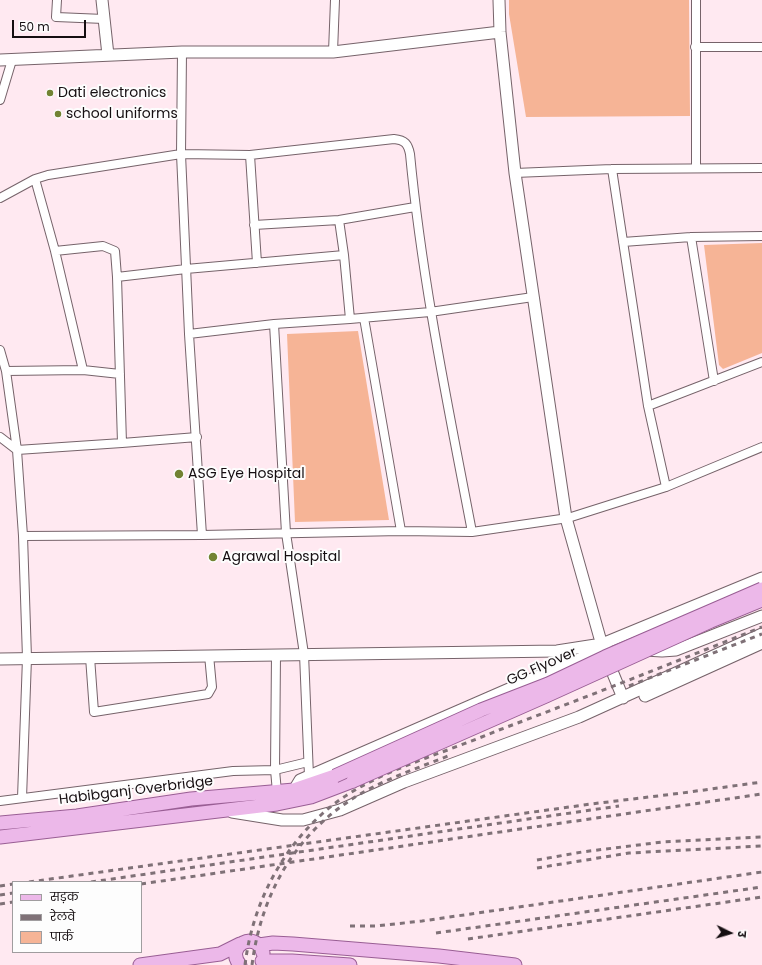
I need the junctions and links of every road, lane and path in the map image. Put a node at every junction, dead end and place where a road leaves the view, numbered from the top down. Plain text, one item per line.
1 (57, 0) edge
2 (102, 0) edge
3 (335, 0) edge
4 (499, 0) edge
5 (696, 0) edge
6 (104, 19) junction
7 (500, 32) junction
8 (695, 47) junction
9 (762, 47) edge
10 (182, 52) junction
11 (333, 52) junction
12 (108, 55) junction
13 (0, 60) edge
14 (12, 60) junction
15 (0, 100) edge
16 (181, 154) junction
17 (250, 155) junction
18 (696, 168) junction
19 (762, 168) edge
20 (612, 169) junction
21 (515, 173) junction
22 (35, 179) junction
23 (0, 198) edge
24 (415, 207) junction
25 (339, 220) junction
26 (254, 225) junction
27 (762, 236) edge
28 (691, 237) junction
29 (623, 242) junction
30 (55, 251) junction
31 (344, 255) junction
32 (257, 263) junction
33 (186, 269) junction
34 (118, 277) junction
35 (533, 297) junction
36 (430, 312) junction
37 (364, 318) junction
38 (350, 319) junction
39 (274, 324) junction
40 (189, 334) junction
41 (0, 350) edge
42 (762, 362) edge
43 (84, 370) junction
44 (6, 371) junction
45 (120, 374) junction
46 (714, 381) junction
47 (648, 406) junction
48 (0, 437) edge
49 (197, 437) junction
50 (122, 444) junction
51 (762, 447) edge
52 (18, 450) junction
53 (666, 487) junction
54 (566, 518) junction
55 (401, 531) junction
56 (472, 532) junction
57 (286, 533) junction
58 (202, 535) junction
59 (23, 536) junction
60 (762, 578) edge
61 (762, 589) edge
62 (762, 600) edge
63 (762, 616) edge
64 (762, 634) edge
65 (762, 643) edge
66 (602, 647) junction
67 (276, 654) junction
68 (304, 654) junction
69 (209, 655) junction
70 (90, 657) junction
71 (27, 658) junction
72 (0, 659) edge
73 (623, 698) junction
74 (308, 762) junction
75 (275, 770) junction
76 (309, 776) junction
77 (294, 790) junction
78 (277, 792) junction
79 (22, 798) junction
80 (0, 801) edge
81 (264, 806) joint
82 (223, 811) junction
83 (0, 823) edge
84 (1, 837) edge
85 (240, 944) junction
86 (259, 945) junction
87 (260, 963) edge
88 (140, 965) edge
89 (236, 965) edge
90 (350, 965) edge
91 (515, 965) edge

1 - 6 street
2 - 6 street
3 - 11 street
4 - 7 street
5 - 8 street
6 - 12 street
7 - 11 street
7 - 21 street
8 - 9 street
8 - 18 street
10 - 11 street
10 - 12 street
10 - 16 street
12 - 14 street
13 - 14 street
14 - 15 street
16 - 17 street
16 - 22 street
16 - 33 street
17 - 24 street
17 - 26 street
18 - 19 street
18 - 20 street
20 - 21 street
20 - 29 street
21 - 35 street
22 - 23 street
22 - 30 street
24 - 25 street
24 - 36 street
25 - 26 street
25 - 31 street
26 - 32 street
27 - 28 street
28 - 29 street
28 - 46 street
29 - 47 street
30 - 34 street
30 - 43 street
31 - 32 street
31 - 38 street
32 - 33 street
33 - 34 street
33 - 40 street
34 - 45 street
35 - 36 street
35 - 54 street
36 - 37 street
36 - 56 street
37 - 38 street
37 - 55 street
38 - 39 street
39 - 40 street
39 - 57 street
40 - 49 street
41 - 44 street
42 - 46 street
43 - 44 street
43 - 45 street
44 - 52 street
45 - 50 street
46 - 47 street
47 - 53 street
48 - 52 street
49 - 50 street
49 - 58 street
50 - 52 street
51 - 53 street
52 - 59 street
53 - 54 street
54 - 56 street
54 - 66 street
55 - 56 street
55 - 57 street
57 - 58 street
57 - 68 street
58 - 59 street
59 - 71 street
60 - 66 street
61 - 77 main road, GG Flyover, bridge
62 - 81 main road, GG Flyover, bridge
63 - 66 street
64 - 73 street
65 - 73 street
66 - 68 street
66 - 73 street
66 - 76 street
67 - 68 street
67 - 69 street
67 - 75 street
68 - 74 street
69 - 70 street
69 - 70 street
70 - 71 street
71 - 72 street
71 - 79 street
73 - 82 street
74 - 75 street
74 - 76 street
75 - 78 street
75 - 79 street
76 - 77 street
77 - 78 main road, Habibganj Overbridge
78 - 83 main road, Habibganj Overbridge
79 - 80 street
81 - 82 main road, Habibganj Overbridge
82 - 84 main road, Habibganj Overbridge
85 - 86 main road
85 - 88 main road
85 - 89 main road
86 - 87 main road
86 - 91 main road
87 - 90 main road

